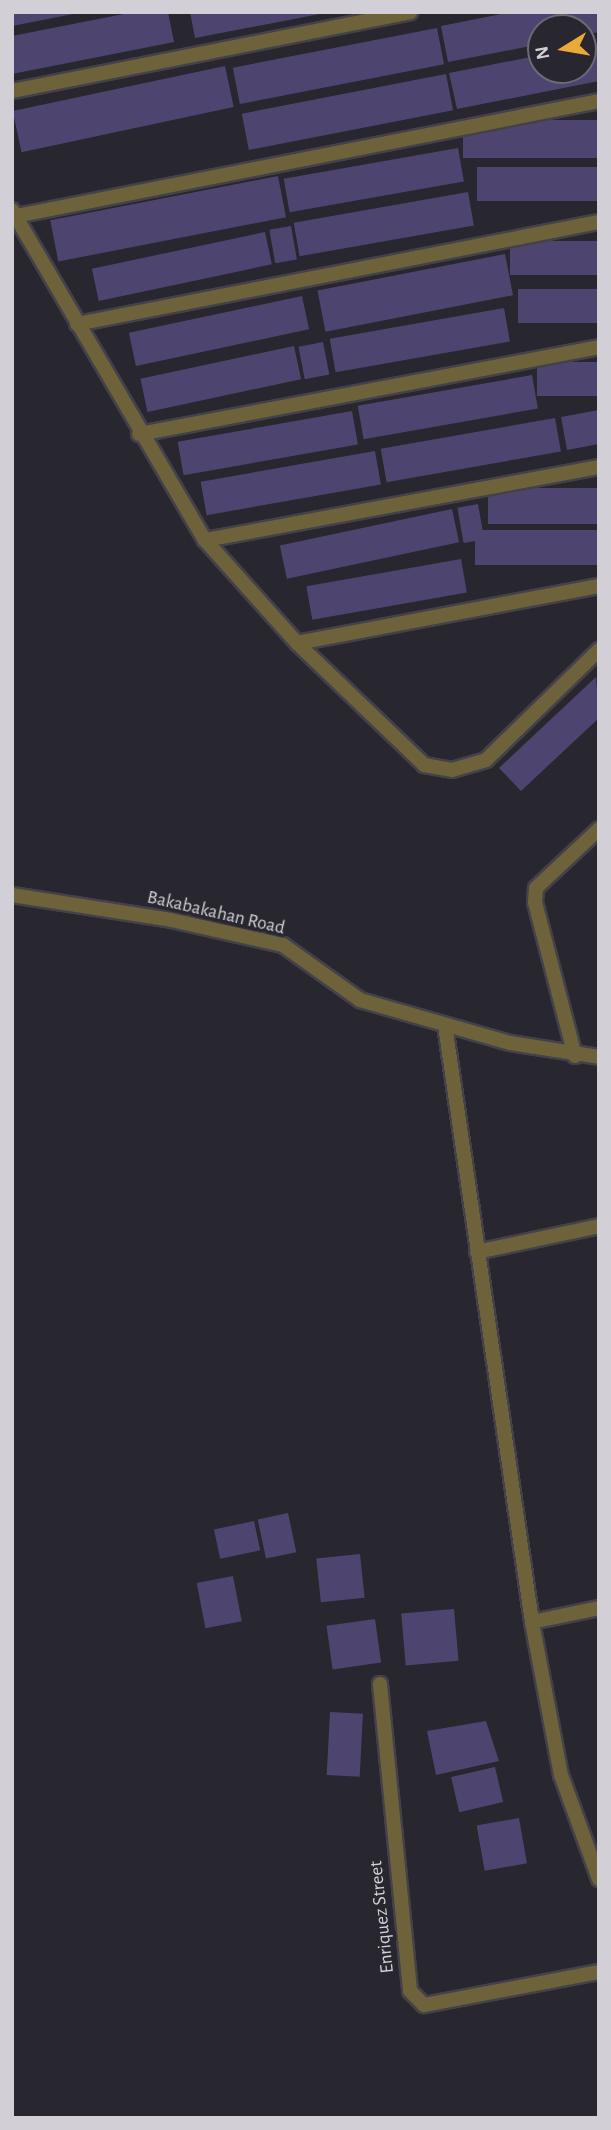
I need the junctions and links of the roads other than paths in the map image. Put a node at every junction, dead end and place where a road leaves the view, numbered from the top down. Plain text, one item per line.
1 (410, 12) edge
2 (12, 91) edge
3 (599, 101) edge
4 (14, 213) edge
5 (599, 222) edge
6 (77, 324) junction
7 (599, 347) edge
8 (139, 434) junction
9 (599, 467) edge
10 (205, 540) junction
11 (599, 586) edge
12 (298, 643) junction
13 (599, 650) edge
14 (599, 829) edge
15 (12, 895) edge
16 (445, 1026) junction
17 (575, 1056) junction
18 (599, 1056) edge
19 (599, 1226) edge
20 (477, 1252) junction
21 (599, 1608) edge
22 (531, 1622) junction
23 (380, 1684) dead end
24 (599, 1879) edge
25 (599, 1972) edge

1 - 2 street
3 - 4 street
4 - 6 street
5 - 6 street
6 - 8 street
7 - 8 street
8 - 10 street
9 - 10 street
10 - 12 street
11 - 12 street
12 - 13 street
14 - 17 street
15 - 16 street, Bakabakahan Road
16 - 17 street, Bakabakahan Road
16 - 20 street
17 - 18 street, Bakabakahan Road
19 - 20 street
20 - 22 street
21 - 22 street
22 - 24 street
23 - 25 street, Enriquez Street

